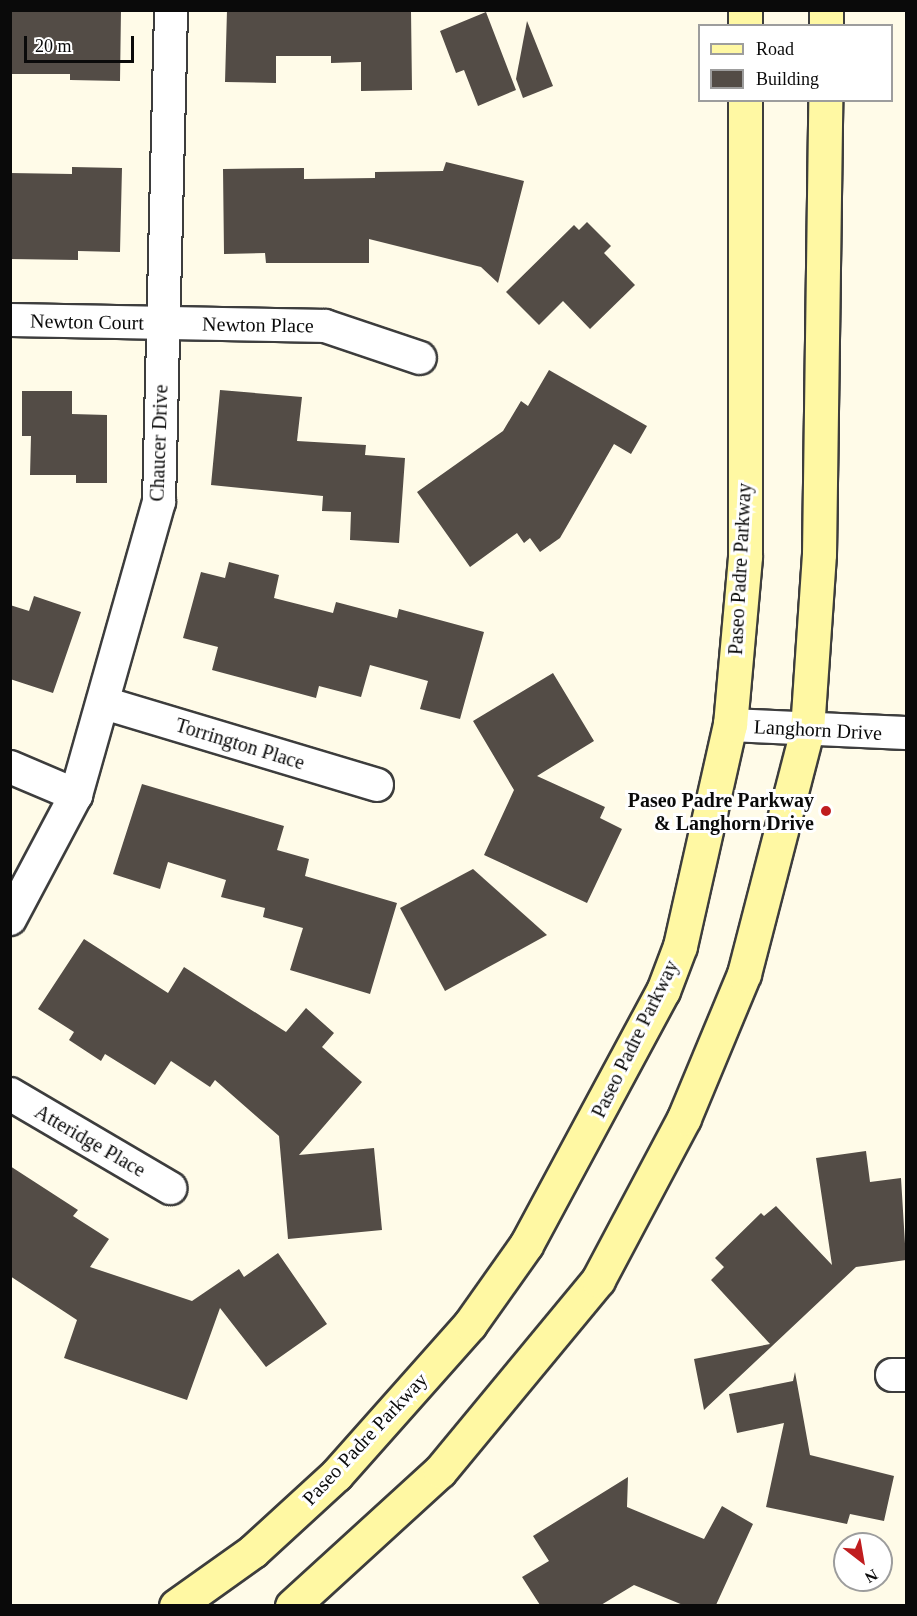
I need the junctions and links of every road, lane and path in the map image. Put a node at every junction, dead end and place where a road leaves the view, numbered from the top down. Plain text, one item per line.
1 (171, 10) edge
2 (745, 102) edge
3 (825, 102) edge
4 (10, 320) edge
5 (163, 324) junction
6 (420, 358) dead end
7 (104, 703) junction
8 (730, 725) junction
9 (807, 730) junction
10 (906, 734) edge
11 (10, 767) edge
12 (377, 785) dead end
13 (76, 795) junction
14 (10, 919) edge
15 (10, 1094) edge
16 (170, 1188) dead end
17 (176, 1605) edge
18 (292, 1605) edge

1 - 5 street, Chaucer Drive
2 - 8 main road, Paseo Padre Parkway
3 - 9 main road
4 - 5 street, Newton Court
5 - 6 street, Newton Place
5 - 7 street, Chaucer Drive
7 - 12 street, Torrington Place
7 - 13 street, Chaucer Drive
8 - 9 street, Langhorn Drive
8 - 17 main road, Paseo Padre Parkway
9 - 10 street, Langhorn Drive
9 - 18 main road
11 - 13 street
13 - 14 street, Chaucer Drive
15 - 16 street, Atteridge Place

